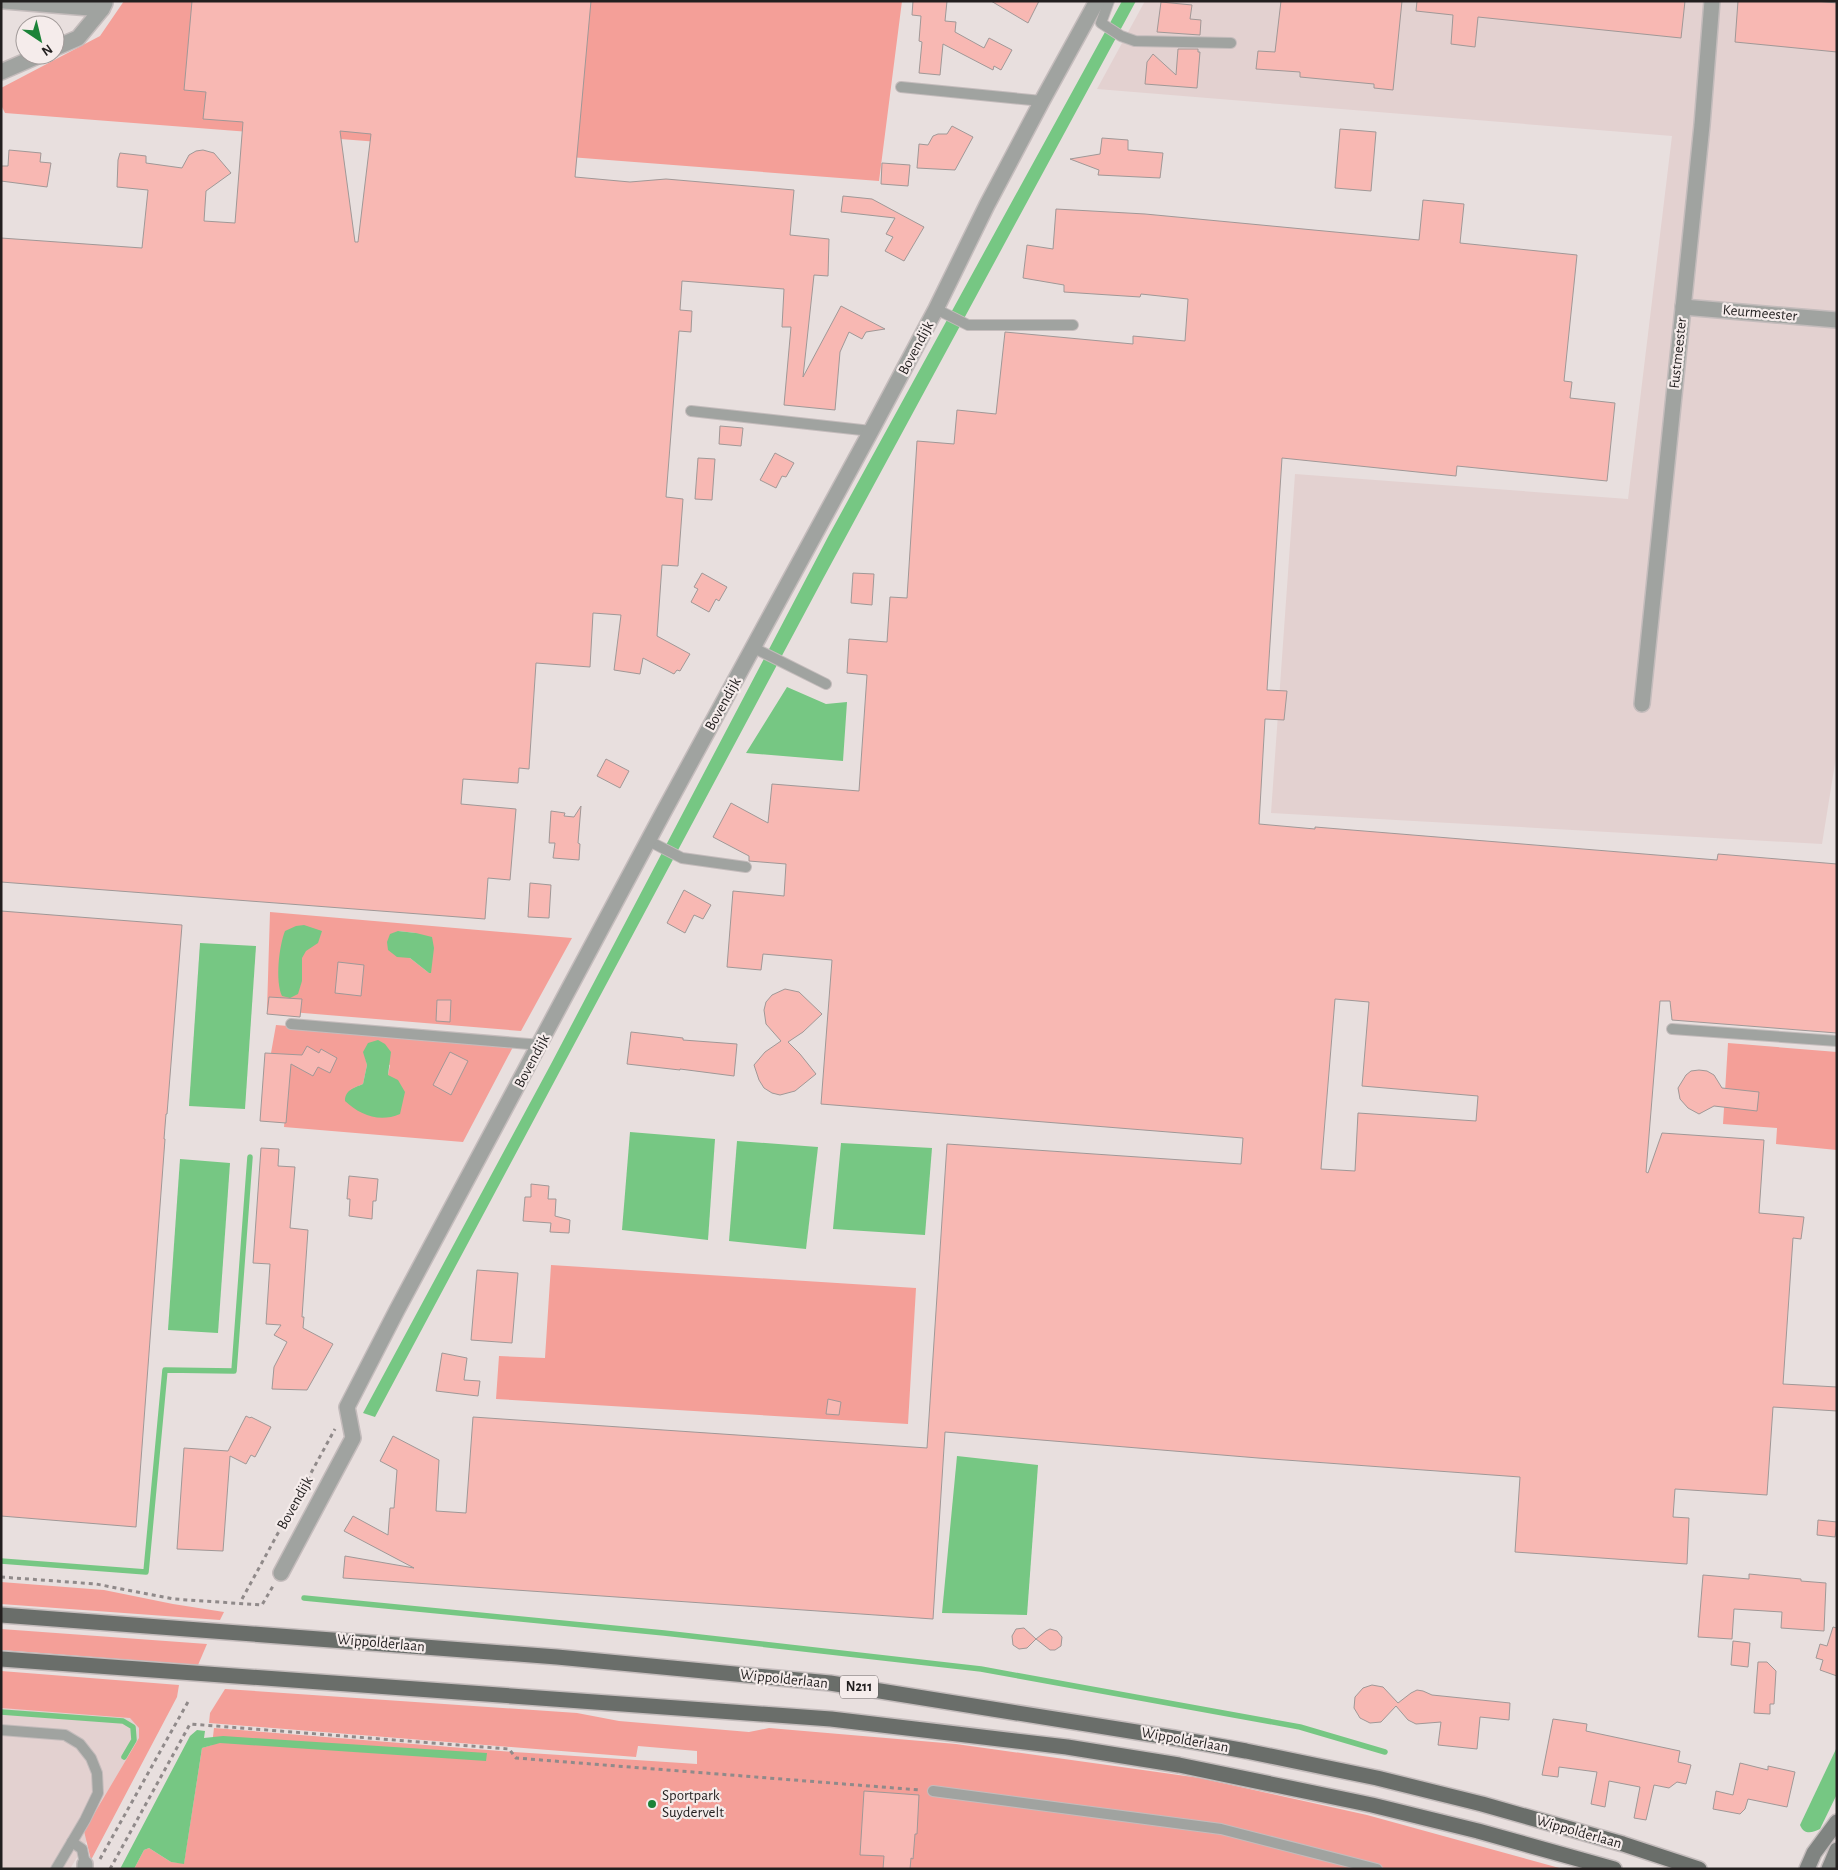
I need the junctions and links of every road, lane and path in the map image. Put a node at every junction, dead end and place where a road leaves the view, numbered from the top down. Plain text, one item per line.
1 (4, 1) edge
2 (1097, 1) edge
3 (1109, 1) edge
4 (1712, 1) edge
5 (104, 5) edge
6 (1230, 43) dead end
7 (65, 44) edge
8 (17, 65) edge
9 (1, 72) edge
10 (900, 88) dead end
11 (1042, 101) junction
12 (1683, 307) junction
13 (940, 311) junction
14 (1837, 320) edge
15 (1073, 325) dead end
16 (691, 411) dead end
17 (871, 431) junction
18 (758, 650) junction
19 (826, 684) dead end
20 (1642, 704) dead end
21 (654, 843) junction
22 (746, 867) dead end
23 (291, 1024) dead end
24 (1672, 1029) dead end
25 (1837, 1041) edge
26 (541, 1045) junction
27 (347, 1407) junction
28 (281, 1573) joint
29 (1, 1577) edge
30 (242, 1599) dead end
31 (1, 1615) edge
32 (1, 1659) edge
33 (189, 1700) dead end
34 (1, 1730) edge
35 (933, 1791) joint
36 (1837, 1822) edge
37 (72, 1842) junction
38 (1837, 1850) edge
39 (89, 1865) edge
40 (56, 1869) edge
41 (110, 1869) edge
42 (1377, 1869) edge
43 (1614, 1869) edge
44 (1699, 1869) edge
45 (1807, 1869) edge
46 (1829, 1869) edge

1 - 5 street
2 - 11 street, Bovendijk
3 - 6 lane
4 - 12 street, Fustmeester
5 - 7 street
8 - 9 street
10 - 11 lane
11 - 13 street, Bovendijk
12 - 14 street, Keurmeester
12 - 20 street, Fustmeester
13 - 15 lane
13 - 17 street, Bovendijk
16 - 17 lane
17 - 18 street, Bovendijk
18 - 19 lane
18 - 21 street, Bovendijk
21 - 22 lane
21 - 26 street, Bovendijk
23 - 26 lane
24 - 25 lane
26 - 27 street, Bovendijk
27 - 28 street, Bovendijk
27 - 30 path, Bovendijk
28 - 29 path
31 - 44 main road, Wippolderlaan / N211
32 - 43 main road, Wippolderlaan / N211
33 - 39 path
34 - 37 lane
35 - 41 path
35 - 42 lane
36 - 45 main road
37 - 39 lane
37 - 40 lane
38 - 46 main road

